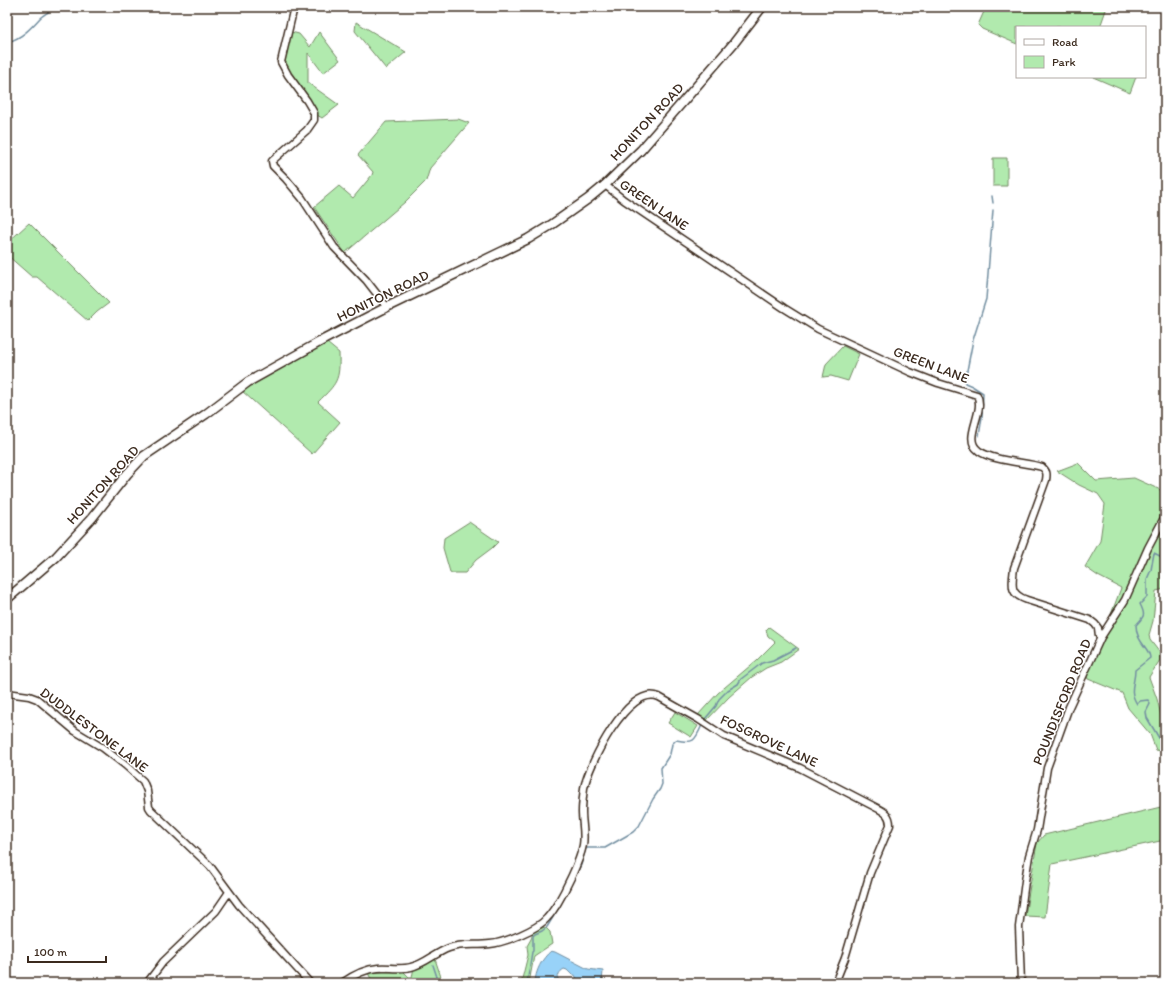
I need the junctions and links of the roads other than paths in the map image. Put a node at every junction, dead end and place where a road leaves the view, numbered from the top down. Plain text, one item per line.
1 (294, 7) edge
2 (762, 7) edge
3 (605, 185) junction
4 (387, 307) junction
5 (1165, 516) edge
6 (7, 599) edge
7 (1111, 622) junction
8 (1095, 624) junction
9 (1101, 637) junction
10 (7, 693) edge
11 (229, 892) junction
12 (147, 983) edge
13 (310, 983) edge
14 (342, 983) edge
15 (835, 983) edge
16 (1021, 983) edge

1 - 4 street
2 - 3 main road, HONITON ROAD
3 - 4 main road, HONITON ROAD
3 - 8 street, GREEN LANE
4 - 6 main road, HONITON ROAD
5 - 7 street, POUNDISFORD ROAD
7 - 8 street
7 - 9 street, POUNDISFORD ROAD
8 - 9 street
9 - 16 street, POUNDISFORD ROAD
10 - 11 street, DUDDLESTONE LANE
11 - 12 street
11 - 13 street
14 - 15 street, FOSGROVE LANE

